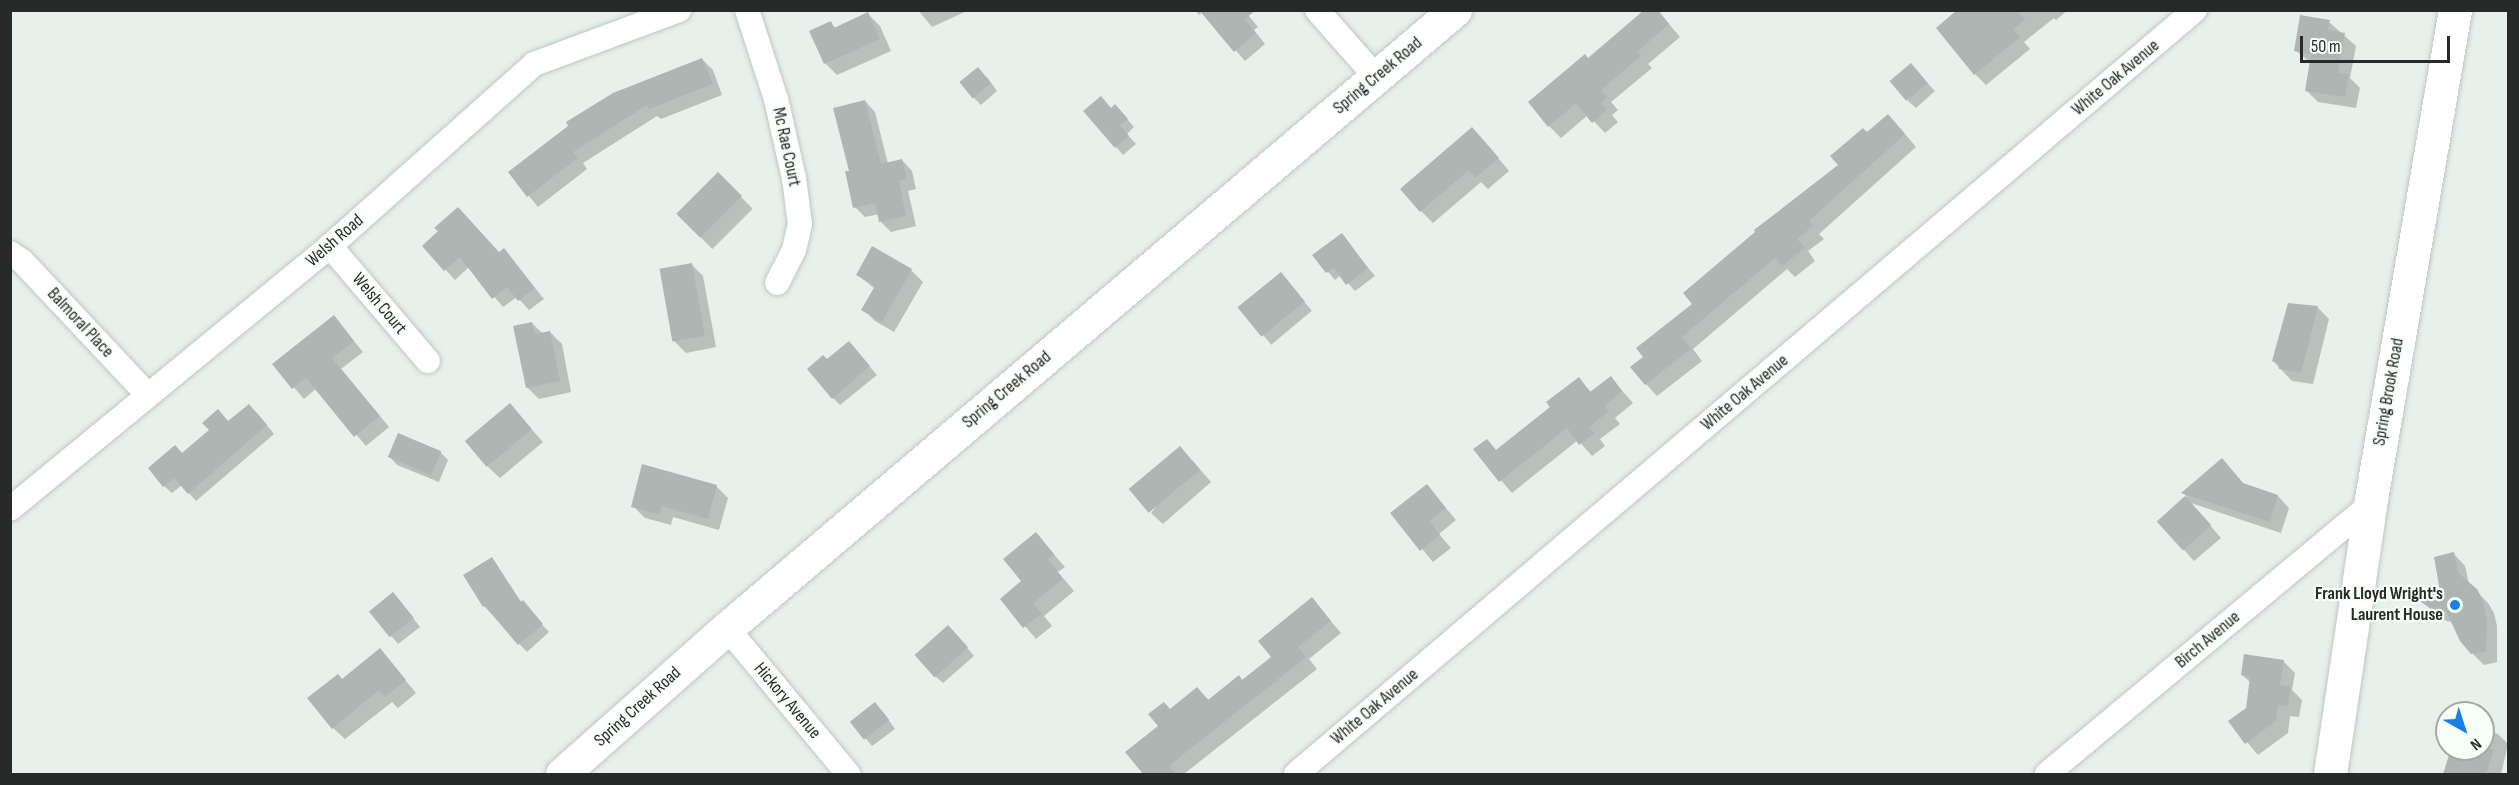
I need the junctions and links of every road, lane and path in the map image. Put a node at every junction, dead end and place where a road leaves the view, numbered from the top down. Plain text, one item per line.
1 (679, 10) edge
2 (747, 10) edge
3 (1317, 10) edge
4 (1455, 10) edge
5 (2194, 10) edge
6 (2455, 10) edge
7 (1376, 77) junction
8 (330, 246) junction
9 (10, 253) edge
10 (777, 283) dead end
11 (428, 361) dead end
12 (148, 395) junction
13 (2370, 506) junction
14 (10, 509) edge
15 (727, 628) junction
16 (562, 774) edge
17 (848, 774) edge
18 (1296, 774) edge
19 (2047, 774) edge
20 (2330, 774) edge

1 - 8 street, Welsh Road
2 - 10 street, Mc Rae Court
3 - 7 street
4 - 7 main road, Spring Creek Road
5 - 18 street, White Oak Avenue
6 - 13 main road, Spring Brook Road
7 - 15 main road, Spring Creek Road
8 - 11 street, Welsh Court
8 - 12 street, Welsh Road
9 - 12 street, Balmoral Place
12 - 14 street, Welsh Road
13 - 19 street, Birch Avenue
13 - 20 main road, Spring Brook Road
15 - 16 main road, Spring Creek Road
15 - 17 street, Hickory Avenue

